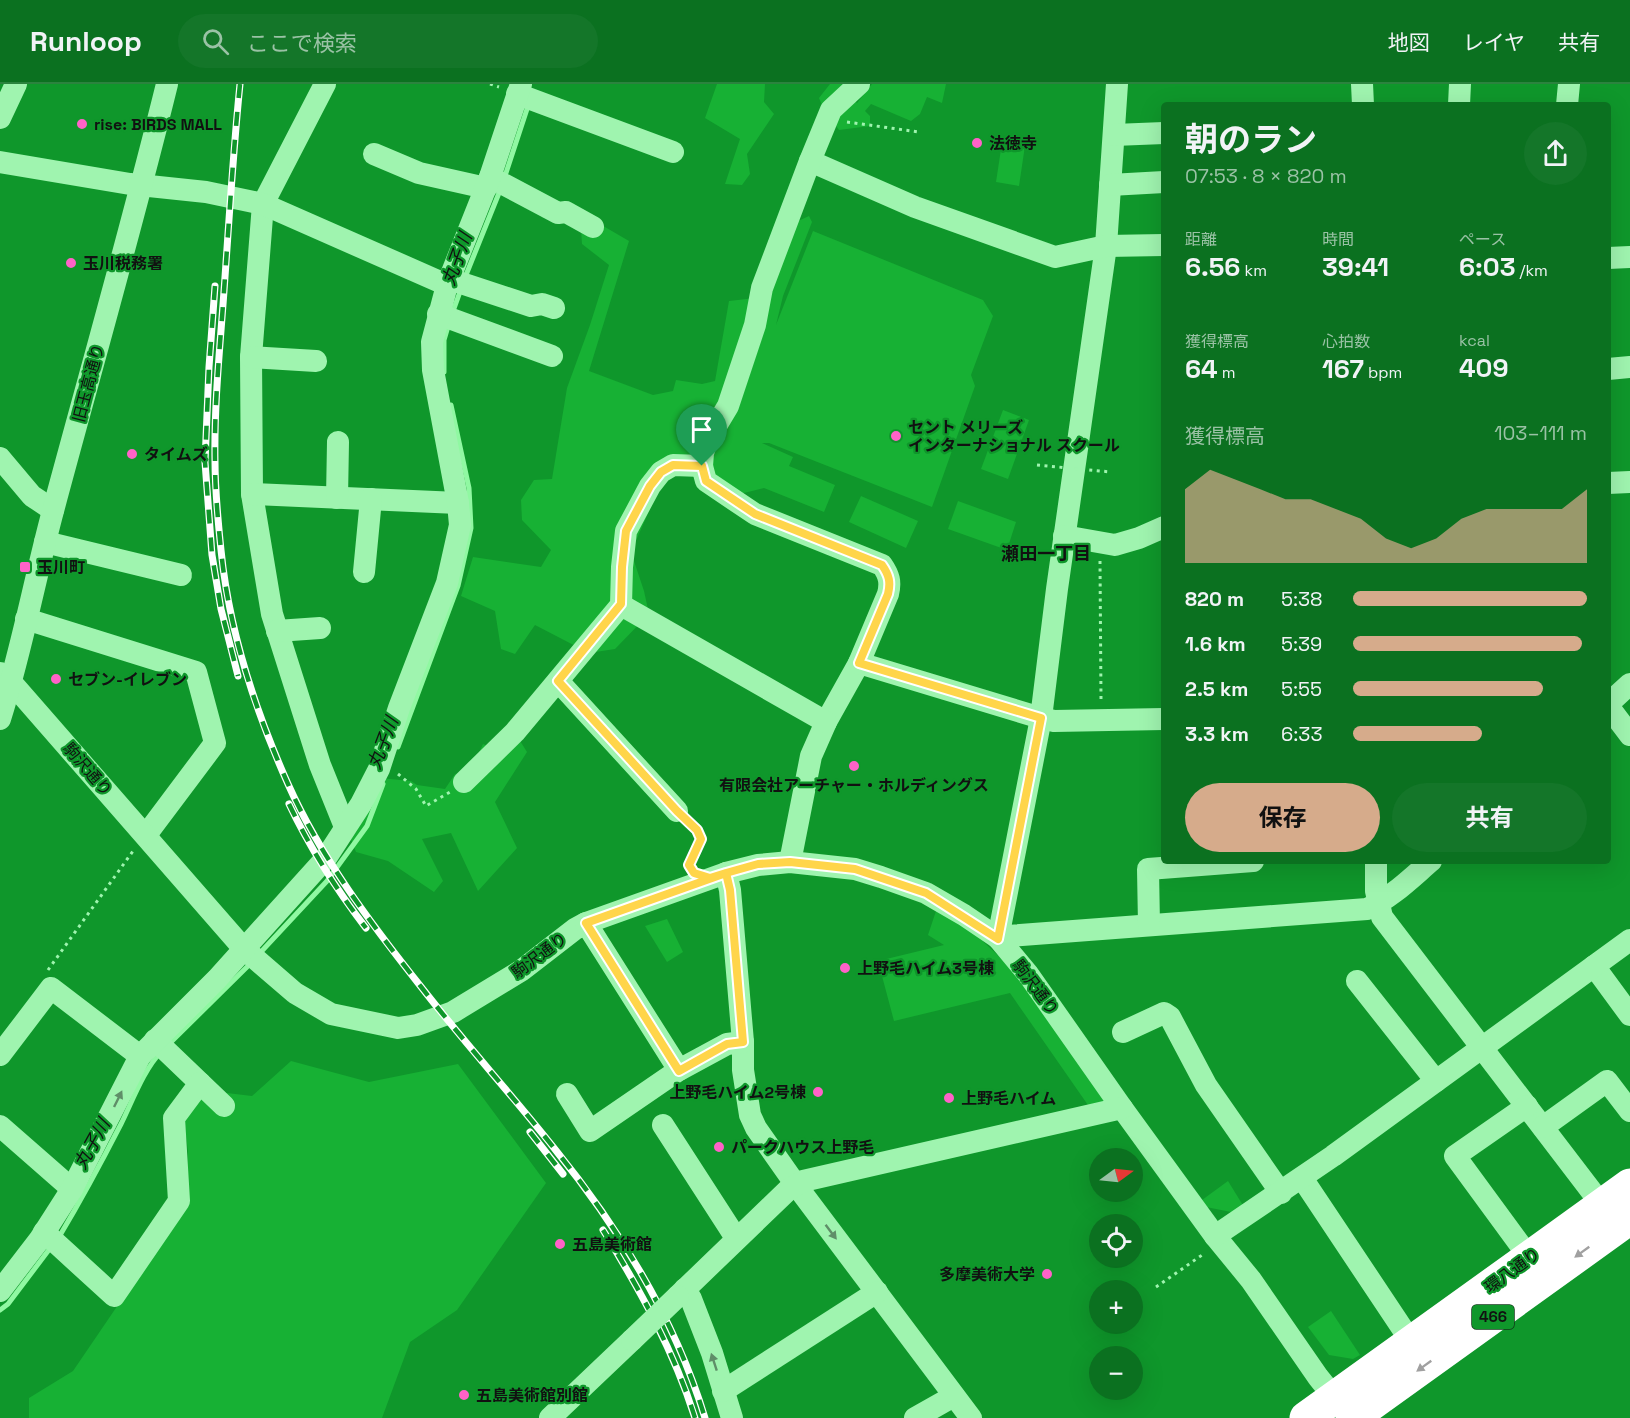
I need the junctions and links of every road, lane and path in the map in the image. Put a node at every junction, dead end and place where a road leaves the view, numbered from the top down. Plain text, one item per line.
1 (16, 84) edge
2 (167, 84) edge
3 (325, 84) edge
4 (860, 84) edge
5 (1117, 84) edge
6 (1362, 84) edge
7 (1460, 84) edge
8 (1569, 84) edge
9 (519, 91) edge
10 (1363, 102) edge
11 (1459, 102) edge
12 (1567, 102) edge
13 (0, 118) edge
14 (854, 123) dead end
15 (919, 132) dead end
16 (1161, 133) edge
17 (1114, 135) junction
18 (673, 152) dead end
19 (374, 154) dead end
20 (810, 161) junction
21 (0, 162) edge
22 (489, 181) junction
23 (1161, 182) edge
24 (142, 185) junction
25 (1110, 185) junction
26 (263, 204) junction
27 (593, 227) dead end
28 (1161, 245) edge
29 (1107, 246) junction
30 (1630, 256) edge
31 (1611, 258) edge
32 (459, 278) junction
33 (512, 290) dead end
34 (554, 308) dead end
35 (446, 317) junction
36 (552, 356) dead end
37 (251, 357) junction
38 (316, 361) dead end
39 (1630, 367) edge
40 (1611, 369) edge
41 (339, 442) dead end
42 (0, 458) edge
43 (1037, 465) dead end
44 (702, 466) junction
45 (1111, 472) dead end
46 (1630, 482) edge
47 (1611, 483) edge
48 (252, 494) junction
49 (337, 498) junction
50 (371, 499) junction
51 (458, 502) junction
52 (53, 510) junction
53 (1161, 528) edge
54 (1064, 536) junction
55 (45, 542) junction
56 (1100, 542) junction
57 (364, 572) dead end
58 (181, 575) dead end
59 (621, 604) junction
60 (26, 619) junction
61 (320, 628) dead end
62 (277, 631) junction
63 (859, 663) junction
64 (6, 677) edge
65 (558, 681) junction
66 (1630, 684) edge
67 (1111, 700) dead end
68 (1611, 702) edge
69 (1611, 709) edge
70 (1041, 718) junction
71 (0, 719) edge
72 (1161, 719) edge
73 (826, 722) junction
74 (1630, 735) edge
75 (400, 775) dead end
76 (464, 782) dead end
77 (445, 797) dead end
78 (677, 811) joint
79 (345, 827) junction
80 (146, 835) junction
81 (790, 862) junction
82 (1214, 864) edge
83 (1376, 864) edge
84 (1428, 864) edge
85 (718, 876) junction
86 (1379, 904) junction
87 (586, 923) junction
88 (1149, 925) junction
89 (998, 939) junction
90 (1627, 949) edge
91 (252, 956) junction
92 (1594, 966) junction
93 (46, 973) dead end
94 (1357, 981) dead end
95 (1630, 1015) edge
96 (1123, 1032) dead end
97 (743, 1042) junction
98 (1482, 1047) junction
99 (148, 1048) junction
100 (0, 1054) edge
101 (679, 1071) junction
102 (1436, 1081) junction
103 (200, 1083) junction
104 (567, 1094) dead end
105 (224, 1106) dead end
106 (1527, 1106) junction
107 (1122, 1108) junction
108 (1630, 1112) edge
109 (663, 1125) dead end
110 (0, 1126) edge
111 (1543, 1127) junction
112 (1302, 1178) junction
113 (796, 1185) junction
114 (1630, 1185) edge
115 (72, 1188) junction
116 (1281, 1193) junction
117 (1620, 1220) edge
118 (44, 1232) junction
119 (736, 1238) junction
120 (1212, 1243) junction
121 (1529, 1257) junction
122 (1156, 1287) dead end
123 (0, 1291) edge
124 (681, 1292) junction
125 (877, 1292) junction
126 (1412, 1343) junction
127 (723, 1391) junction
128 (954, 1396) junction
129 (1335, 1398) edge
130 (550, 1418) edge
131 (732, 1418) edge
132 (915, 1418) edge
133 (971, 1418) edge
134 (1306, 1418) edge

1 - 13 street
2 - 24 street, 旧玉高通り
3 - 26 street
4 - 20 street
5 - 17 street
6 - 10 street
7 - 11 street
8 - 12 street
9 - 18 street
9 - 22 street
14 - 15 path
16 - 17 street
17 - 25 street
19 - 22 street
20 - 29 street
20 - 44 street
21 - 24 street
22 - 27 street
22 - 32 street
23 - 25 street
24 - 26 street
24 - 52 street, 旧玉高通り
25 - 29 street
26 - 32 street
26 - 37 street
28 - 29 street
29 - 54 street
30 - 31 street
32 - 33 street
32 - 34 street
32 - 35 street
35 - 36 street
35 - 51 street
37 - 38 street
37 - 48 street
39 - 40 street
41 - 49 street
42 - 52 street
43 - 45 path, bridge
44 - 59 street
44 - 63 street
46 - 47 street
48 - 49 street
48 - 62 street
49 - 50 street
50 - 51 street
50 - 57 street
51 - 79 street
52 - 55 street, 旧玉高通り
53 - 56 street
54 - 56 street
54 - 70 street
55 - 58 street
55 - 60 street, 旧玉高通り
56 - 67 path
59 - 65 street
59 - 73 street
60 - 64 street, 旧玉高通り
60 - 80 street
61 - 62 street
62 - 79 street
63 - 70 street
63 - 73 street
64 - 71 street, 旧玉高通り
64 - 80 street, 駒沢通り
65 - 76 street
65 - 78 street
66 - 68 street
69 - 74 street
70 - 72 street
70 - 89 street
73 - 81 street
75 - 77 path
78 - 85 path
79 - 91 street
80 - 91 street, 駒沢通り
80 - 93 path
81 - 85 street, 駒沢通り
81 - 89 street, 駒沢通り
82 - 88 street
83 - 86 street
84 - 86 street
85 - 87 street, 駒沢通り
85 - 97 street
86 - 88 street
86 - 98 street
87 - 91 street, 駒沢通り
87 - 101 street
88 - 89 street
89 - 107 street, 駒沢通り
90 - 92 street
91 - 99 street
92 - 95 street
92 - 98 street
94 - 102 street
96 - 116 street
97 - 101 street
97 - 113 street
98 - 102 street
98 - 106 street
99 - 100 street
99 - 103 street
115 -> 99 street
101 - 104 street
102 - 112 street
103 - 105 street
103 - 118 street
106 - 111 street
106 - 121 street
107 - 113 street
107 - 120 street, 駒沢通り
108 - 111 street
109 - 119 street
110 - 115 street
111 - 117 street
112 - 116 street
112 - 126 street
113 - 119 street
113 -> 125 street
114 - 117 highway, 環八通り / 466
115 - 118 street
116 - 120 street
117 - 121 highway, 環八通り / 466
117 -> 129 highway, 環八通り / 466
118 - 123 street
119 - 124 street
120 - 122 path
120 - 129 street, 駒沢通り
121 - 126 highway, 環八通り / 466
127 -> 124 street
124 - 130 street, bridge
125 - 127 street
125 - 128 street
126 - 129 highway, 環八通り / 466
127 - 131 street
128 - 132 street
128 - 133 street
129 - 134 highway, 環八通り / 466

